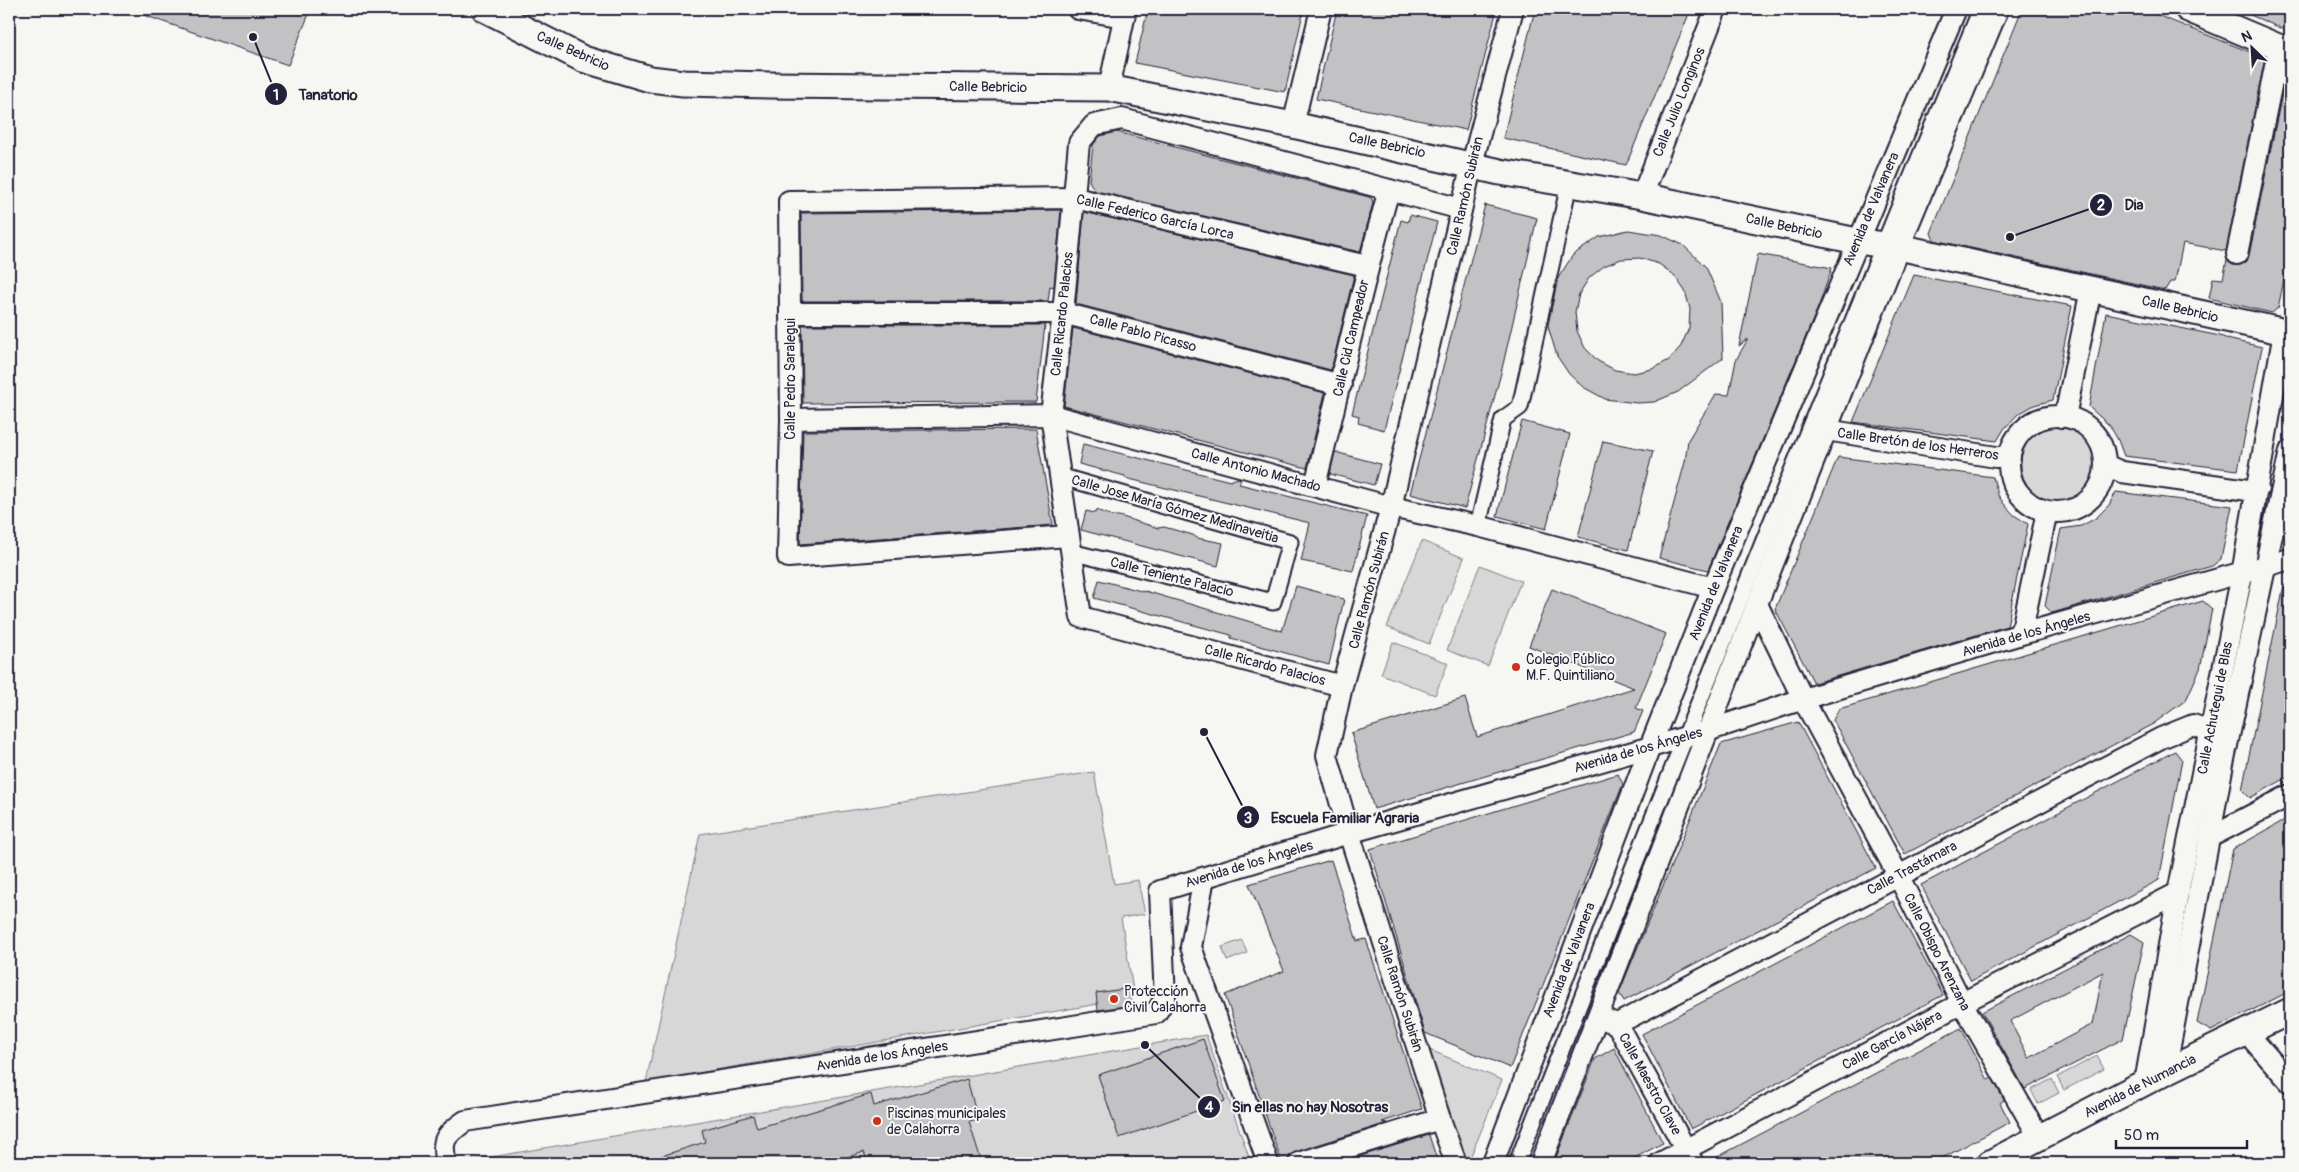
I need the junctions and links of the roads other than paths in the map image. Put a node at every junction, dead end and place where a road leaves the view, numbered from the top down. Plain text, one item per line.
1 (485, 9) edge
2 (1078, 9) edge
3 (1320, 9) edge
4 (1513, 9) edge
5 (1716, 9) edge
6 (1956, 9) edge
7 (1981, 9) edge
8 (1998, 9) edge
9 (2188, 9) edge
10 (1125, 13) edge
11 (508, 16) edge
12 (2285, 49) edge
13 (1109, 88) junction
14 (1293, 125) junction
15 (1472, 164) junction
16 (1569, 184) junction
17 (1389, 190) junction
18 (1642, 196) junction
19 (1074, 198) junction
20 (789, 201) joint
21 (1461, 210) junction
22 (1857, 241) junction
23 (1891, 246) junction
24 (2237, 254) dead end
25 (1367, 266) junction
26 (2091, 289) junction
27 (790, 313) junction
28 (1063, 313) junction
29 (2287, 333) edge
30 (1341, 385) junction
31 (1051, 415) junction
32 (2061, 417) junction
33 (791, 419) junction
34 (1826, 430) junction
35 (2290, 451) edge
36 (2010, 457) junction
37 (2105, 466) junction
38 (1060, 476) junction
39 (1316, 485) junction
40 (2258, 489) junction
41 (1391, 507) junction
42 (2045, 511) junction
43 (1478, 526) junction
44 (1070, 544) junction
45 (2290, 559) edge
46 (2267, 566) junction
47 (2242, 574) junction
48 (1713, 588) junction
49 (1273, 602) joint
50 (1757, 604) junction
51 (2018, 635) junction
52 (1342, 686) junction
53 (1802, 699) junction
54 (1710, 730) junction
55 (2210, 731) junction
56 (1684, 737) junction
57 (1650, 747) junction
58 (2290, 795) edge
59 (1349, 833) junction
60 (2208, 838) junction
61 (1898, 875) junction
62 (1204, 878) junction
63 (2178, 893) junction
64 (1962, 1003) junction
65 (2290, 1011) edge
66 (1596, 1017) junction
67 (1617, 1024) junction
68 (2247, 1033) junction
69 (2155, 1077) junction
70 (2290, 1082) edge
71 (1440, 1119) junction
72 (2039, 1137) junction
73 (1689, 1157) edge
74 (446, 1163) edge
75 (1268, 1163) edge
76 (1299, 1163) edge
77 (1456, 1163) edge
78 (1493, 1163) edge
79 (1518, 1163) edge
80 (1540, 1163) edge
81 (1660, 1163) edge
82 (1990, 1163) edge

1 - 11 street, Calle Bebricio
2 - 10 street
3 - 14 street
4 - 15 street, Calle Ramón Subirán
5 - 18 street, Calle Julio Longinos
6 - 22 street, Avenida de Valvanera
7 - 23 street, Avenida de Valvanera
8 - 23 street, Avenida de Valvanera
9 - 12 street
10 - 13 street
11 - 13 street, Calle Bebricio
12 - 24 street
13 - 14 street, Calle Bebricio
14 - 15 street, Calle Bebricio
15 - 16 street, Calle Bebricio
15 - 21 street, Calle Ramón Subirán
16 - 18 street, Calle Bebricio
16 - 43 street
17 - 19 street, Calle Ricardo Palacios
17 - 21 street, Calle Ricardo Palacios
17 - 25 street, Calle Cid Campeador
18 - 22 street, Calle Bebricio
19 - 20 street, Calle Federico García Lorca
19 - 25 street, Calle Federico García Lorca
19 - 28 street, Calle Ricardo Palacios
20 - 27 street, Calle Pedro Saralegui
21 - 41 street, Calle Ramón Subirán
22 - 23 street, Calle Bebricio
22 - 48 street, Avenida de Valvanera
23 - 26 street, Calle Bebricio
23 - 34 street, Avenida de Valvanera
23 - 56 street, Avenida de Valvanera
25 - 30 street, Calle Cid Campeador
26 - 29 street, Calle Bebricio
26 - 32 street
27 - 28 street, Calle Pablo Picasso
27 - 33 street, Calle Pedro Saralegui
28 - 30 street, Calle Pablo Picasso
28 - 31 street, Calle Ricardo Palacios
29 - 40 street, Calle Achutegui de Blas
30 - 39 street, Calle Cid Campeador
31 - 33 street, Calle Antonio Machado
31 - 38 street, Calle Ricardo Palacios
31 - 39 street, Calle Antonio Machado
32 - 36 street
32 - 37 street
33 - 44 street, Calle Pedro Saralegui
34 - 36 street, Calle Bretón de los Herreros
34 - 50 street, Avenida de Valvanera
35 - 46 street, Calle Achutegui de Blas
36 - 42 street
37 - 40 street
37 - 42 street
38 - 44 street, Calle Ricardo Palacios
38 - 49 street, Calle Jose María Gómez Medinaveitia
39 - 41 street, Calle Antonio Machado
40 - 47 street, Calle Achutegui de Blas
41 - 43 street, Calle Antonio Machado
41 - 52 street, Calle Ramón Subirán
42 - 51 street
43 - 48 street, Calle Antonio Machado
44 - 49 street, Calle Teniente Palacio
44 - 52 street, Calle Ricardo Palacios
45 - 46 street, Avenida de los Ángeles
46 - 47 street, Avenida de los Ángeles
46 - 60 street, Calle Achutegui de Blas
47 - 51 street, Avenida de los Ángeles
47 - 55 street, Calle Achutegui de Blas
48 - 57 street, Avenida de Valvanera
50 - 53 street, Calle Obispo Arenzana
50 - 54 street, Avenida de Valvanera
51 - 53 street, Avenida de los Ángeles
52 - 59 street, Calle Ramón Subirán
53 - 54 street, Avenida de los Ángeles
53 - 61 street, Calle Obispo Arenzana
54 - 56 street, Avenida de los Ángeles
54 - 66 street, Avenida de Valvanera
55 - 61 street, Calle Trastámara
55 - 63 street, Calle Achutegui de Blas
56 - 57 street, Avenida de los Ángeles
56 - 79 street, Avenida de Valvanera
57 - 59 street, Avenida de los Ángeles
57 - 78 street, Avenida de Valvanera
58 - 60 street
59 - 62 street, Avenida de los Ángeles
59 - 71 street, Calle Ramón Subirán
60 - 69 street, Calle Achutegui de Blas
61 - 64 street, Calle Obispo Arenzana
61 - 67 street, Calle Trastámara
62 - 74 street, Avenida de los Ángeles
62 - 75 street
63 - 64 street, Calle García Nájera
63 - 69 street, Calle Achutegui de Blas
64 - 72 street, Calle Obispo Arenzana
64 - 73 street, Calle García Nájera
65 - 68 street, Avenida de Numancia
66 - 67 street, Calle Maestro Clave
66 - 80 street, Avenida de Valvanera
67 - 73 street, Calle Maestro Clave
68 - 69 street, Avenida de Numancia
68 - 70 street
69 - 72 street, Avenida de Numancia
71 - 76 street
71 - 77 street, Calle Ramón Subirán
72 - 82 street, Avenida de Numancia
73 - 81 street, Calle García Nájera

